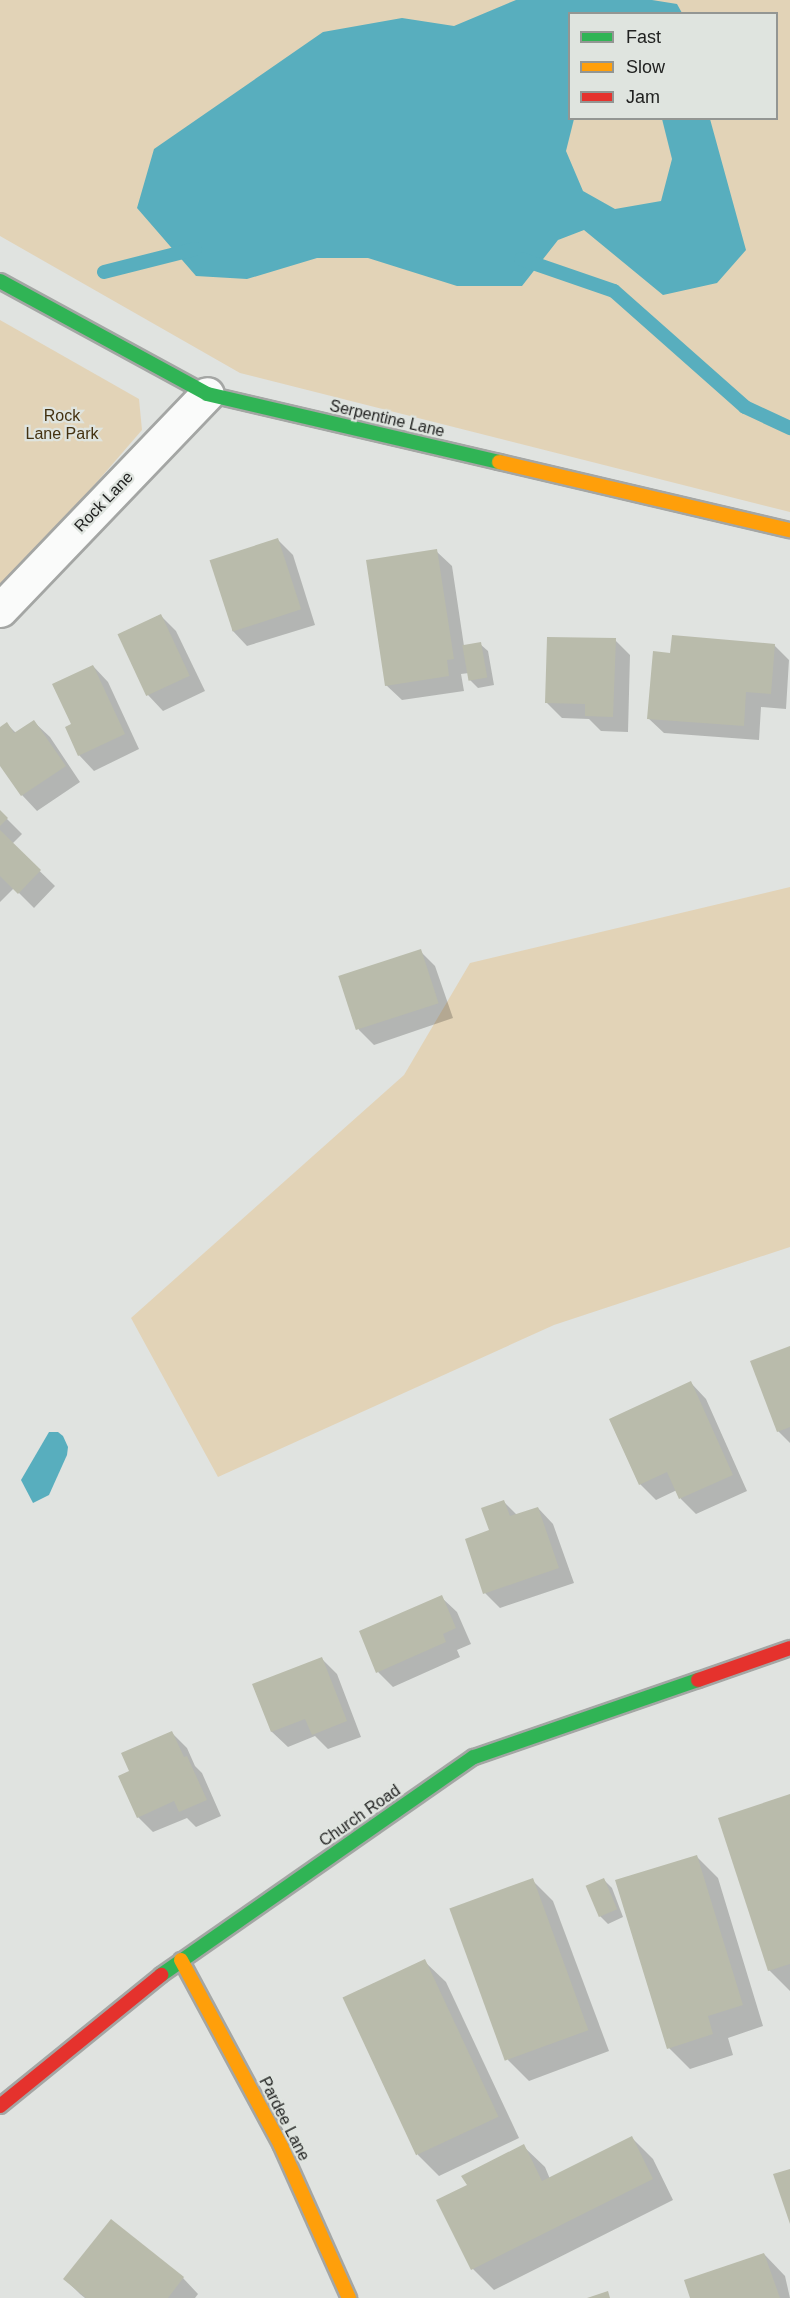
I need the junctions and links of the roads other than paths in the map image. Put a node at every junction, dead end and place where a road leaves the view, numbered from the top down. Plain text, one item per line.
1 (0, 281) edge
2 (207, 394) junction
3 (790, 530) edge
4 (0, 610) edge
5 (790, 1648) edge
6 (181, 1960) junction
7 (0, 2106) edge
8 (349, 2298) edge

1 - 2 street, Serpentine Lane
2 - 3 street, Serpentine Lane
2 - 4 street, Rock Lane
5 - 6 street, Church Road
6 - 7 street, Church Road
6 - 8 street, Pardee Lane

